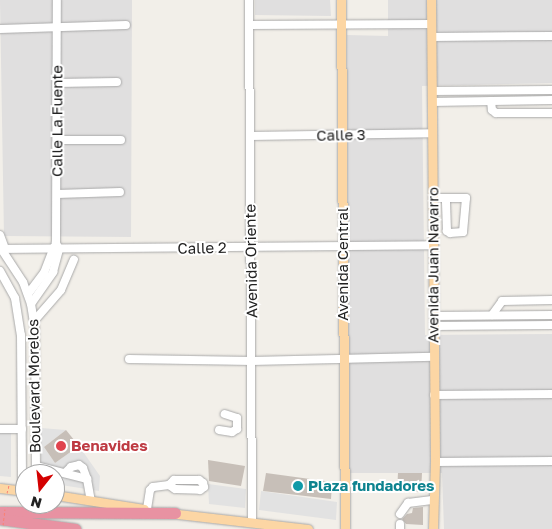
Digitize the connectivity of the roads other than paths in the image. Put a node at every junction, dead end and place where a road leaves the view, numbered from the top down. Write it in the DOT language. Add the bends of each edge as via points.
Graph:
graph roads {
  1 [pos="57,0"];
  2 [pos="249,0"];
  3 [pos="341,0"];
  4 [pos="431,0"];
  5 [pos="341,24"];
  6 [pos="432,24"];
  7 [pos="126,25"];
  8 [pos="249,25"];
  9 [pos="57,28"];
  10 [pos="0,29"];
  11 [pos="552,36"];
  12 [pos="432,37"];
  13 [pos="117,82"];
  14 [pos="57,83"];
  15 [pos="552,90"];
  16 [pos="432,91"];
  17 [pos="552,100"];
  18 [pos="490,101"];
  19 [pos="432,102"];
  20 [pos="552,113"];
  21 [pos="432,134"];
  22 [pos="342,135"];
  23 [pos="250,136"];
  24 [pos="57,140"];
  25 [pos="120,140"];
  26 [pos="120,192"];
  27 [pos="57,194"];
  28 [pos="433,198"];
  29 [pos="446,198"];
  30 [pos="433,216"];
  31 [pos="446,217"];
  32 [pos="0,235"];
  33 [pos="433,245"];
  34 [pos="343,246"];
  35 [pos="56,247"];
  36 [pos="251,247"];
  37 [pos="2,248"];
  38 [pos="74,260"];
  39 [pos="0,272"];
  40 [pos="45,279"];
  41 [pos="61,290"];
  42 [pos="28,294"];
  43 [pos="552,300"];
  44 [pos="31,304"];
  45 [pos="492,315"];
  46 [pos="552,315"];
  47 [pos="434,316"];
  48 [pos="34,321"];
  49 [pos="434,326"];
  50 [pos="552,326"];
  51 [pos="434,357"];
  52 [pos="129,359"];
  53 [pos="344,359"];
  54 [pos="252,361"];
  55 [pos="552,394"];
  56 [pos="434,395"];
  57 [pos="225,414"];
  58 [pos="252,424"];
  59 [pos="238,425"];
  60 [pos="0,429"];
  61 [pos="22,429"];
  62 [pos="219,430"];
  63 [pos="552,461"];
  64 [pos="435,462"];
  65 [pos="23,464"];
  66 [pos="36,464"];
  67 [pos="65,473"];
  68 [pos="169,485"];
  69 [pos="65,497"];
  70 [pos="434,500"];
  71 [pos="91,501"];
  72 [pos="147,509"];
  73 [pos="175,514"];
  74 [pos="400,514"];
  75 [pos="2,516"];
  76 [pos="252,522"];
  77 [pos="271,524"];
  78 [pos="75,529"];
  79 [pos="286,529"];
  80 [pos="308,529"];
  81 [pos="345,529"];
  82 [pos="433,529"];
  1 -- 9 [label="street, Calle La Fuente"];
  2 -- 8 [label="street, Avenida Oriente"];
  3 -- 5 [label="main road, Avenida Central"];
  4 -- 6 [label="main road, Avenida Juan Navarro"];
  5 -- 6 [label="street"];
  5 -- 8 [label="street"];
  5 -- 22 [label="main road, Avenida Central"];
  6 -- 12 [label="main road, Avenida Juan Navarro"];
  7 -- 9 [label="street"];
  8 -- 23 [label="street, Avenida Oriente"];
  9 -- 10 [label="street"];
  9 -- 14 [label="street, Calle La Fuente"];
  11 -- 12 [label="street"];
  12 -- 16 [label="main road, Avenida Juan Navarro"];
  13 -- 14 [label="street"];
  14 -- 24 [label="street, Calle La Fuente"];
  15 -- 16 [label="street"];
  16 -- 19 [label="main road, Avenida Juan Navarro"];
  17 -- 18 [label="street"];
  18 -- 19 [label="street"];
  18 -- 20 [label="street" via="496,113"];
  19 -- 21 [label="main road, Avenida Juan Navarro"];
  21 -- 22 [label="street, Calle 3"];
  21 -- 28 [label="main road, Avenida Juan Navarro"];
  22 -- 23 [label="street, Calle 3"];
  22 -- 34 [label="main road, Avenida Central"];
  23 -- 36 [label="street, Avenida Oriente"];
  24 -- 25 [label="street"];
  24 -- 27 [label="street, Calle La Fuente"];
  26 -- 27 [label="street"];
  27 -- 35 [label="street, Calle La Fuente"];
  28 -- 29 [label="street"];
  28 -- 30 [label="main road, Avenida Juan Navarro"];
  29 -- 31 [label="street"];
  29 -- 31 [label="street" via="466,198 464,231 448,232"];
  30 -- 31 [label="street"];
  30 -- 33 [label="main road, Avenida Juan Navarro"];
  32 -- 37 [label="street, Boulevard Morelos"];
  33 -- 34 [label="street, Calle 2"];
  33 -- 47 [label="main road, Avenida Juan Navarro"];
  34 -- 36 [label="street, Calle 2"];
  34 -- 53 [label="main road, Avenida Central"];
  35 -- 36 [label="street, Calle 2"];
  35 -- 37 [label="street, Calle 2"];
  35 -- 40 [label="street, Calle La Fuente" via="57,263"];
  36 -- 54 [label="street, Avenida Oriente"];
  37 -- 42 [label="street, Boulevard Morelos"];
  38 -- 41 [label="street"];
  39 -- 61 [label="street, Boulevard Morelos" via="15,298 19,316"];
  40 -- 41 [label="street"];
  40 -- 42 [label="street, Calle La Fuente"];
  40 -- 44 [label="street, Calle La Fuente"];
  41 -- 48 [label="street"];
  42 -- 44 [label="street, Boulevard Morelos"];
  43 -- 45 [label="street" via="502,301"];
  44 -- 48 [label="street, Boulevard Morelos"];
  45 -- 46 [label="street"];
  45 -- 47 [label="street"];
  47 -- 49 [label="main road, Avenida Juan Navarro"];
  48 -- 66 [label="street, Boulevard Morelos"];
  49 -- 50 [label="street"];
  49 -- 51 [label="main road, Avenida Juan Navarro"];
  51 -- 53 [label="street"];
  51 -- 56 [label="main road, Avenida Juan Navarro"];
  52 -- 54 [label="street"];
  53 -- 54 [label="street"];
  53 -- 81 [label="main road, Avenida Central"];
  54 -- 58 [label="street, Avenida Oriente"];
  55 -- 56 [label="street"];
  56 -- 64 [label="main road, Avenida Juan Navarro"];
  57 -- 59 [label="street" via="237,418"];
  58 -- 59 [label="street"];
  58 -- 76 [label="street, Avenida Oriente"];
  59 -- 62 [label="street" via="234,431"];
  60 -- 61 [label="street"];
  61 -- 65 [label="street, Boulevard Morelos"];
  63 -- 64 [label="street"];
  64 -- 70 [label="main road, Avenida Juan Navarro"];
  67 -- 71 [label="street" via="87,479"];
  68 -- 72 [label="street" via="151,488"];
  69 -- 71 [label="main road"];
  70 -- 74 [label="street" via="408,503"];
  70 -- 82 [label="main road, Avenida Juan Navarro"];
  71 -- 72 [label="main road"];
  72 -- 73 [label="main road"];
  73 -- 75 [label="highway"];
  73 -- 76 [label="main road"];
  75 -- 78 [label="highway"];
  76 -- 77 [label="main road"];
  77 -- 79 [label="main road"];
  77 -- 80 [label="main road"];
}
